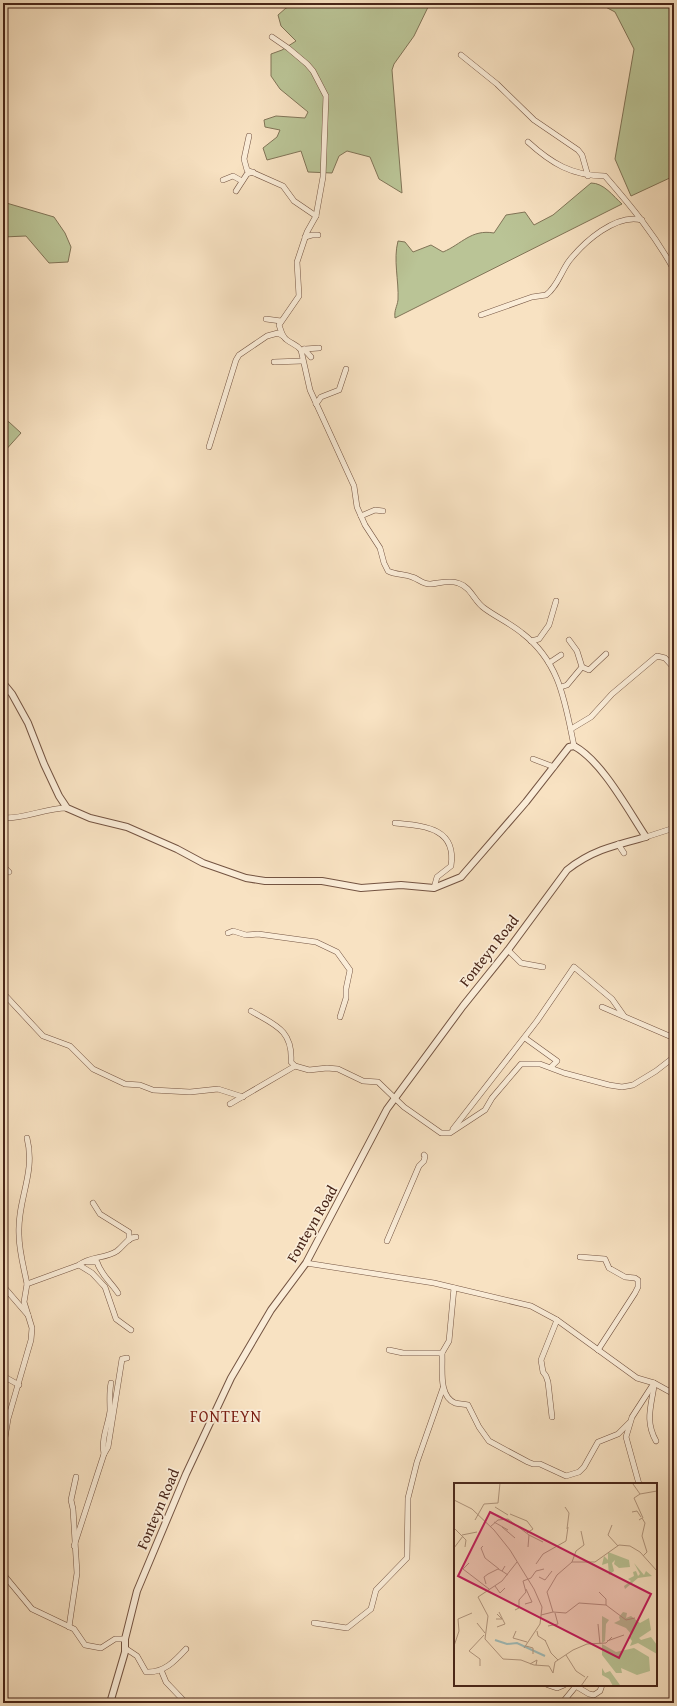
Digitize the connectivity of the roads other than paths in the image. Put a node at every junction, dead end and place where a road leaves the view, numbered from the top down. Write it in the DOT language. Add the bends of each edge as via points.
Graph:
graph roads {
  1 [pos="272,37"];
  2 [pos="461,55"];
  3 [pos="249,136"];
  4 [pos="528,142"];
  5 [pos="253,172"];
  6 [pos="588,176"];
  7 [pos="223,180"];
  8 [pos="242,181"];
  9 [pos="236,191"];
  10 [pos="316,216"];
  11 [pos="642,220"];
  12 [pos="318,235"];
  13 [pos="305,237"];
  14 [pos="674,270"];
  15 [pos="481,315"];
  16 [pos="266,320"];
  17 [pos="281,321"];
  18 [pos="284,336"];
  19 [pos="319,348"];
  20 [pos="303,349"];
  21 [pos="311,356"];
  22 [pos="302,361"];
  23 [pos="274,362"];
  24 [pos="346,369"];
  25 [pos="316,404"];
  26 [pos="209,447"];
  27 [pos="383,511"];
  28 [pos="362,516"];
  29 [pos="556,601"];
  30 [pos="569,640"];
  31 [pos="531,641"];
  32 [pos="606,654"];
  33 [pos="561,655"];
  34 [pos="549,663"];
  35 [pos="582,668"];
  36 [pos="674,668"];
  37 [pos="3,682"];
  38 [pos="561,687"];
  39 [pos="571,729"];
  40 [pos="574,746"];
  41 [pos="533,759"];
  42 [pos="554,768"];
  43 [pos="67,808"];
  44 [pos="3,818"];
  45 [pos="395,823"];
  46 [pos="674,828"];
  47 [pos="646,837"];
  48 [pos="618,844"];
  49 [pos="624,854"];
  50 [pos="3,866"];
  51 [pos="9,872"];
  52 [pos="434,888"];
  53 [pos="228,933"];
  54 [pos="508,950"];
  55 [pos="543,967"];
  56 [pos="3,993"];
  57 [pos="602,1007"];
  58 [pos="251,1011"];
  59 [pos="624,1016"];
  60 [pos="340,1017"];
  61 [pos="524,1038"];
  62 [pos="674,1038"];
  63 [pos="674,1057"];
  64 [pos="295,1066"];
  65 [pos="551,1067"];
  66 [pos="243,1097"];
  67 [pos="395,1097"];
  68 [pos="230,1104"];
  69 [pos="450,1133"];
  70 [pos="27,1138"];
  71 [pos="424,1155"];
  72 [pos="93,1203"];
  73 [pos="136,1237"];
  74 [pos="129,1240"];
  75 [pos="387,1240"];
  76 [pos="580,1257"];
  77 [pos="306,1263"];
  78 [pos="79,1264"];
  79 [pos="26,1284"];
  80 [pos="3,1286"];
  81 [pos="454,1288"];
  82 [pos="118,1293"];
  83 [pos="28,1315"];
  84 [pos="557,1320"];
  85 [pos="131,1330"];
  86 [pos="389,1350"];
  87 [pos="598,1350"];
  88 [pos="442,1353"];
  89 [pos="127,1358"];
  90 [pos="3,1376"];
  91 [pos="110,1383"];
  92 [pos="654,1383"];
  93 [pos="19,1385"];
  94 [pos="443,1388"];
  95 [pos="674,1394"];
  96 [pos="552,1417"];
  97 [pos="629,1423"];
  98 [pos="656,1441"];
  99 [pos="3,1450"];
  100 [pos="104,1454"];
  101 [pos="76,1477"];
  102 [pos="640,1483"];
  103 [pos="74,1546"];
  104 [pos="3,1574"];
  105 [pos="314,1623"];
  106 [pos="69,1627"];
  107 [pos="125,1640"];
  108 [pos="125,1648"];
  109 [pos="186,1649"];
  110 [pos="161,1670"];
  111 [pos="551,1686"];
  112 [pos="562,1686"];
  113 [pos="575,1686"];
  114 [pos="602,1686"];
  115 [pos="110,1703"];
  116 [pos="186,1703"];
  117 [pos="562,1703"];
  1 -- 10 [label="street" via="310,68 326,96 323,176"];
  2 -- 6 [label="street" via="534,120 578,150"];
  3 -- 5 [label="street" via="244,159 247,170"];
  4 -- 6 [label="street" via="556,165"];
  5 -- 8 [label="street" via="247,174"];
  5 -- 10 [label="street" via="283,186 294,201"];
  6 -- 11 [label="street" via="605,176"];
  7 -- 8 [label="street" via="233,176"];
  8 -- 9 [label="street"];
  10 -- 13 [label="street"];
  11 -- 14 [label="street"];
  11 -- 15 [label="street" via="623,219 597,234 569,262 546,295 532,297"];
  12 -- 13 [label="street"];
  13 -- 17 [label="street" via="297,262 299,296"];
  16 -- 17 [label="street"];
  17 -- 18 [label="street" via="279,325"];
  18 -- 20 [label="street" via="286,340"];
  18 -- 26 [label="street" via="273,333 239,355"];
  19 -- 20 [label="street"];
  20 -- 21 [label="street"];
  20 -- 22 [label="street"];
  22 -- 23 [label="street"];
  22 -- 25 [label="street"];
  24 -- 25 [label="street" via="339,390 320,397"];
  25 -- 28 [label="street" via="354,486"];
  27 -- 28 [label="street" via="375,510"];
  28 -- 31 [label="street" via="380,548 388,571 412,577 423,583 459,583 469,589 482,606"];
  29 -- 31 [label="street" via="549,625 539,639"];
  30 -- 35 [label="street" via="577,651"];
  31 -- 34 [label="street"];
  32 -- 35 [label="street" via="589,670"];
  33 -- 34 [label="street"];
  34 -- 38 [label="street"];
  35 -- 38 [label="street" via="567,685"];
  36 -- 39 [label="street" via="665,658 657,656 612,694 591,717"];
  37 -- 43 [label="street" via="28,724 44,764"];
  38 -- 39 [label="street"];
  39 -- 40 [label="street"];
  40 -- 42 [label="street" via="569,747"];
  40 -- 47 [label="street" via="584,751 602,772"];
  41 -- 42 [label="street"];
  42 -- 52 [label="street" via="461,877"];
  43 -- 44 [label="street"];
  43 -- 52 [label="street" via="90,818 127,827 203,863 246,878 265,881 322,881 361,888 400,885"];
  45 -- 52 [label="street" via="428,827 442,834 448,842 453,859 452,866 438,877"];
  46 -- 47 [label="street"];
  47 -- 48 [label="street, Fonteyn Road"];
  48 -- 49 [label="street"];
  48 -- 54 [label="street, Fonteyn Road" via="597,850 567,870"];
  50 -- 51 [label="street"];
  53 -- 60 [label="street" via="233,931 246,935 258,934 316,942 337,952 350,970"];
  54 -- 55 [label="street" via="521,963"];
  54 -- 67 [label="street, Fonteyn Road"];
  56 -- 66 [label="street" via="43,1036 70,1046 93,1069 125,1084 140,1084 153,1090 190,1092 218,1089"];
  57 -- 59 [label="street"];
  58 -- 64 [label="street" via="287,1035 292,1047 291,1062"];
  59 -- 61 [label="street" via="612,999 574,967"];
  59 -- 62 [label="street"];
  61 -- 65 [label="street" via="557,1061"];
  61 -- 69 [label="street"];
  63 -- 65 [label="street" via="633,1085 622,1087 564,1073"];
  64 -- 66 [label="street"];
  64 -- 67 [label="street" via="309,1070 338,1069 364,1081 378,1082"];
  65 -- 69 [label="street" via="521,1064 485,1110"];
  66 -- 68 [label="street"];
  67 -- 69 [label="street" via="404,1107 441,1132"];
  67 -- 77 [label="street, Fonteyn Road"];
  70 -- 79 [label="street" via="31,1152 29,1177 24,1191 19,1234"];
  71 -- 75 [label="street" via="424,1161 419,1166"];
  72 -- 74 [label="street" via="100,1214 129,1232"];
  73 -- 74 [label="street"];
  74 -- 78 [label="street" via="116,1251 86,1259"];
  76 -- 87 [label="street" via="605,1259 609,1268 625,1277 638,1280 635,1293"];
  77 -- 81 [label="street"];
  77 -- 107 [label="street, Fonteyn Road" via="271,1310 231,1378 186,1474 137,1591"];
  78 -- 79 [label="street"];
  78 -- 82 [label="street" via="96,1262"];
  78 -- 85 [label="street" via="105,1287 116,1319"];
  79 -- 83 [label="street" via="24,1302"];
  80 -- 83 [label="street"];
  81 -- 84 [label="street" via="531,1306"];
  81 -- 88 [label="street" via="449,1341"];
  83 -- 93 [label="street" via="32,1328 31,1340"];
  84 -- 87 [label="street"];
  84 -- 96 [label="street" via="541,1360 548,1382"];
  86 -- 88 [label="street" via="403,1353"];
  87 -- 92 [label="street" via="637,1378"];
  88 -- 94 [label="street"];
  89 -- 100 [label="street" via="122,1359 108,1447"];
  90 -- 93 [label="street"];
  91 -- 100 [label="street" via="110,1412 102,1442"];
  92 -- 95 [label="street"];
  92 -- 97 [label="street"];
  92 -- 98 [label="street" via="649,1412 650,1429"];
  93 -- 99 [label="street" via="8,1419"];
  94 -- 97 [label="street" via="450,1400 468,1406 490,1441 528,1462 540,1464 566,1476 573,1476 584,1467 598,1442 618,1434"];
  94 -- 105 [label="street" via="417,1462 408,1498 407,1558 376,1590 371,1609 347,1628"];
  97 -- 102 [label="street" via="626,1437"];
  100 -- 103 [label="street"];
  101 -- 103 [label="street" via="71,1500"];
  103 -- 106 [label="street" via="77,1573"];
  104 -- 106 [label="street" via="32,1609"];
  106 -- 107 [label="street" via="74,1629 85,1645 101,1648 116,1639"];
  107 -- 108 [label="street, Fonteyn Road"];
  108 -- 110 [label="street" via="137,1656 146,1672"];
  108 -- 115 [label="street, Fonteyn Road"];
  109 -- 110 [label="street" via="175,1662"];
  110 -- 116 [label="street" via="166,1682"];
  111 -- 112 [label="street"];
  113 -- 114 [label="street" via="594,1694 600,1691"];
  113 -- 117 [label="street"];
}
